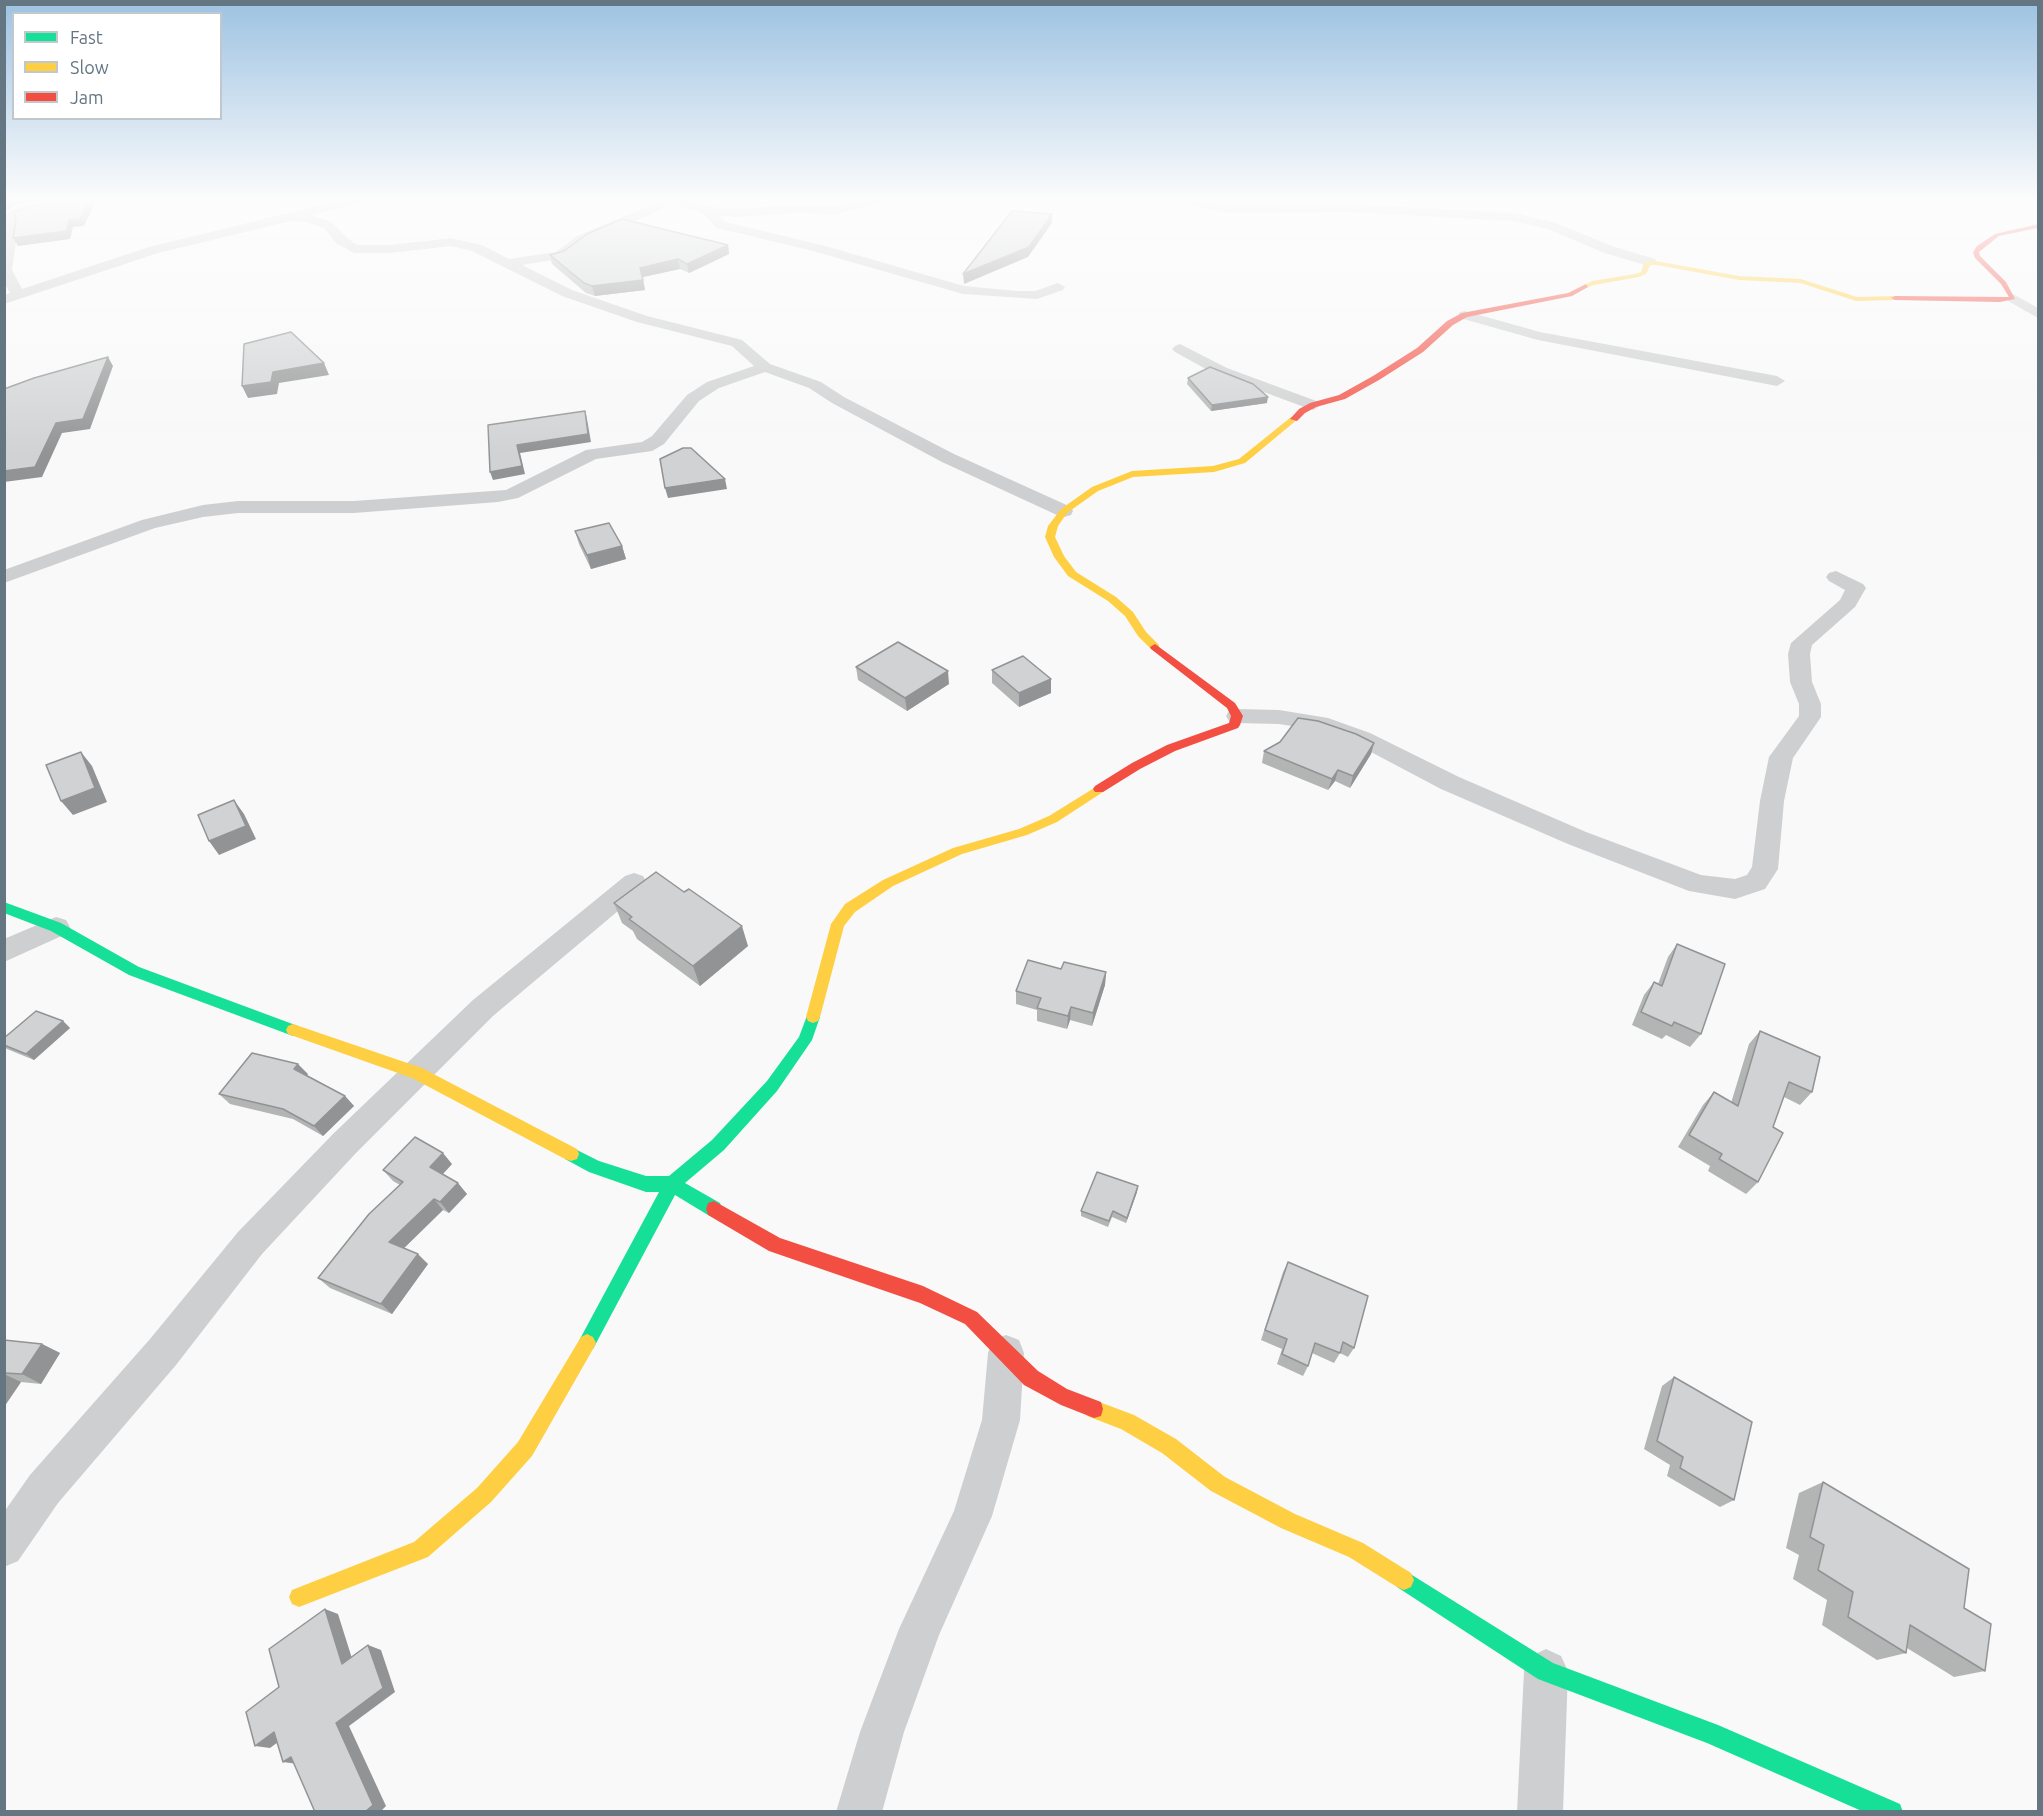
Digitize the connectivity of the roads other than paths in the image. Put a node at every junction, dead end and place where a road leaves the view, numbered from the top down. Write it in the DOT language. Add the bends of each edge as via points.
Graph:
graph roads {
  1 [pos="48,285"];
  2 [pos="550,285"];
  3 [pos="945,285"];
  4 [pos="1588,285"];
  5 [pos="1812,285"];
  6 [pos="2005,285"];
  7 [pos="1058,287"];
  8 [pos="11,297"];
  9 [pos="2013,298"];
  10 [pos="2038,314"];
  11 [pos="1465,315"];
  12 [pos="1180,349"];
  13 [pos="765,367"];
  14 [pos="1777,381"];
  15 [pos="1313,405"];
  16 [pos="1064,511"];
  17 [pos="4,577"];
  18 [pos="1836,577"];
  19 [pos="1237,716"];
  20 [pos="634,883"];
  21 [pos="4,907"];
  22 [pos="56,927"];
  23 [pos="4,951"];
  24 [pos="417,1073"];
  25 [pos="672,1184"];
  26 [pos="1006,1353"];
  27 [pos="4,1547"];
  28 [pos="299,1597"];
  29 [pos="1546,1671"];
  30 [pos="859,1812"];
  31 [pos="1540,1812"];
  32 [pos="1892,1812"];
  1 -- 8 [label="street"];
  2 -- 13 [label="street" via="642,319 737,343"];
  3 -- 7 [label="street" via="1017,296 1036,295"];
  4 -- 11 [label="street" via="1561,297"];
  5 -- 9 [label="street" via="1856,299"];
  6 -- 9 [label="street"];
  9 -- 10 [label="street"];
  11 -- 14 [label="street" via="1538,336"];
  11 -- 15 [label="street" via="1376,378 1342,397"];
  12 -- 15 [label="street" via="1221,371"];
  13 -- 16 [label="street" via="829,392 948,458"];
  13 -- 17 [label="street" via="713,385 693,398 658,440 646,447 592,454 512,494 365,506 203,511 149,524"];
  15 -- 16 [label="street" via="1231,466 1132,474 1095,489"];
  16 -- 19 [label="street" via="1050,537 1072,574 1112,599 1171,662 1231,706"];
  18 -- 19 [label="street" via="1856,588 1848,603 1802,643 1801,682 1810,704 1809,717 1781,757 1765,869 1756,882 1735,889 1698,884 1596,845 1507,809 1362,738 1320,723"];
  19 -- 25 [label="street" via="1234,725 1171,748 1136,766 1053,819 958,851 888,883 850,908 838,924 805,1040 772,1086 718,1145"];
  20 -- 24 [label="street" via="483,1008"];
  21 -- 22 [label="street"];
  22 -- 23 [label="street"];
  22 -- 24 [label="street" via="134,970"];
  24 -- 25 [label="street" via="596,1167 646,1184"];
  24 -- 27 [label="street" via="250,1243 163,1352 44,1489"];
  25 -- 26 [label="street" via="775,1245 923,1295 971,1318"];
  25 -- 28 [label="street" via="542,1421 525,1449 484,1495 421,1550"];
  26 -- 29 [label="street" via="1031,1378 1061,1396 1127,1422 1169,1446 1218,1484 1288,1521 1356,1550"];
  26 -- 30 [label="street" via="1001,1420 972,1516 920,1629 882,1732"];
  29 -- 31 [label="street"];
  29 -- 32 [label="street" via="1710,1733"];
}
